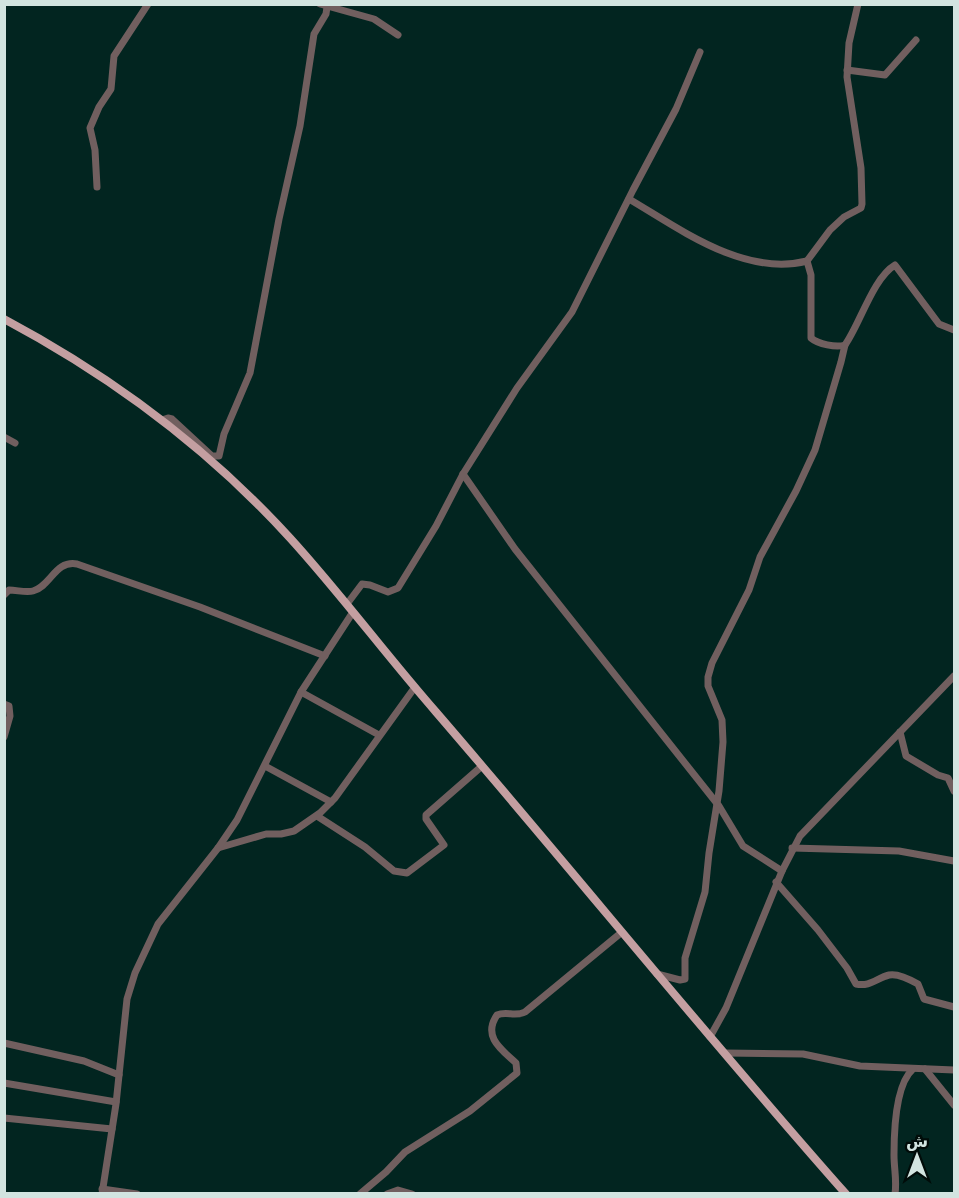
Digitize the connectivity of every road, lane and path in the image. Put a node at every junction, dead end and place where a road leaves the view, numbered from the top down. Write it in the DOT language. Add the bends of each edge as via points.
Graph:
graph roads {
  1 [pos="148,4"];
  2 [pos="858,4"];
  3 [pos="324,6"];
  4 [pos="398,35"];
  5 [pos="916,40"];
  6 [pos="700,52"];
  7 [pos="847,70"];
  8 [pos="97,187"];
  9 [pos="629,199"];
  10 [pos="807,261"];
  11 [pos="4,319"];
  12 [pos="954,330"];
  13 [pos="845,345"];
  14 [pos="162,420"];
  15 [pos="4,437"];
  16 [pos="15,443"];
  17 [pos="463,474"];
  18 [pos="4,595"];
  19 [pos="347,604"];
  20 [pos="353,612"];
  21 [pos="325,656"];
  22 [pos="954,676"];
  23 [pos="415,687"];
  24 [pos="301,693"];
  25 [pos="4,704"];
  26 [pos="900,732"];
  27 [pos="379,735"];
  28 [pos="4,737"];
  29 [pos="265,766"];
  30 [pos="482,766"];
  31 [pos="954,791"];
  32 [pos="331,802"];
  33 [pos="717,804"];
  34 [pos="317,816"];
  35 [pos="792,848"];
  36 [pos="218,849"];
  37 [pos="954,861"];
  38 [pos="782,871"];
  39 [pos="776,882"];
  40 [pos="622,932"];
  41 [pos="657,974"];
  42 [pos="954,1007"];
  43 [pos="710,1037"];
  44 [pos="4,1043"];
  45 [pos="724,1053"];
  46 [pos="913,1069"];
  47 [pos="925,1069"];
  48 [pos="954,1070"];
  49 [pos="119,1075"];
  50 [pos="4,1083"];
  51 [pos="116,1101"];
  52 [pos="954,1105"];
  53 [pos="4,1118"];
  54 [pos="112,1129"];
  55 [pos="102,1191"];
  56 [pos="137,1194"];
  57 [pos="360,1194"];
  58 [pos="387,1194"];
  59 [pos="412,1194"];
  60 [pos="846,1194"];
  61 [pos="895,1194"];
  1 -- 8 [label="street" via="114,56 111,89 90,129"];
  2 -- 7 [label="street"];
  3 -- 4 [label="street" via="374,19"];
  3 -- 14 [label="street" via="326,14 314,34 300,126 250,373 224,434 219,456 212,456 172,419"];
  5 -- 7 [label="street" via="885,75"];
  6 -- 9 [label="street" via="676,110"];
  7 -- 10 [label="street" via="861,168 862,204 830,230"];
  9 -- 10 [label="street" via="729,255 756,262"];
  9 -- 17 [label="street" via="572,312 517,388"];
  10 -- 13 [label="street" via="811,275 811,338"];
  11 -- 14 [label="main road" via="92,370"];
  12 -- 13 [label="street" via="939,324 894,265 864,306"];
  13 -- 33 [label="street" via="815,450 760,557 749,590 709,670 708,686 723,725"];
  14 -- 19 [label="main road" via="264,511"];
  15 -- 16 [label="street"];
  17 -- 19 [label="street" via="398,588 388,592 362,584"];
  17 -- 33 [label="street" via="515,549"];
  18 -- 21 [label="street" via="9,590 38,590 64,565 77,564 200,606"];
  19 -- 20 [label="main road"];
  20 -- 21 [label="street"];
  20 -- 23 [label="main road"];
  21 -- 24 [label="street"];
  22 -- 26 [label="street"];
  23 -- 27 [label="street"];
  23 -- 30 [label="main road"];
  24 -- 27 [label="street"];
  24 -- 29 [label="street"];
  25 -- 28 [label="street" via="10,710"];
  26 -- 31 [label="street" via="906,756 948,778"];
  26 -- 35 [label="street"];
  27 -- 32 [label="street"];
  29 -- 32 [label="street"];
  29 -- 36 [label="street"];
  30 -- 34 [label="street" via="426,815 444,845 407,873 394,871"];
  30 -- 40 [label="main road"];
  32 -- 34 [label="street"];
  33 -- 38 [label="street" via="743,846"];
  33 -- 41 [label="street" via="705,895 685,958 686,977 680,980"];
  34 -- 36 [label="street" via="289,833 266,834"];
  35 -- 37 [label="street" via="899,851"];
  35 -- 38 [label="street"];
  36 -- 49 [label="street" via="158,924 135,973 127,999"];
  38 -- 39 [label="street"];
  39 -- 42 [label="street" via="818,930 856,984 867,985 894,975 918,984 924,999"];
  39 -- 43 [label="street" via="726,1008"];
  40 -- 41 [label="main road"];
  40 -- 57 [label="street" via="525,1012 496,1015 493,1038 516,1063 517,1073 470,1111 405,1152"];
  41 -- 43 [label="main road"];
  43 -- 45 [label="main road"];
  44 -- 49 [label="street" via="74,1058"];
  45 -- 46 [label="street" via="803,1054 860,1066"];
  45 -- 60 [label="main road"];
  46 -- 47 [label="street"];
  46 -- 61 [label="street" via="904,1078 896,1120"];
  47 -- 48 [label="street"];
  47 -- 52 [label="street"];
  49 -- 51 [label="street"];
  50 -- 51 [label="street"];
  51 -- 54 [label="street"];
  53 -- 54 [label="street"];
  54 -- 55 [label="street"];
  55 -- 56 [label="street"];
  58 -- 59 [label="street" via="398,1190"];
}
